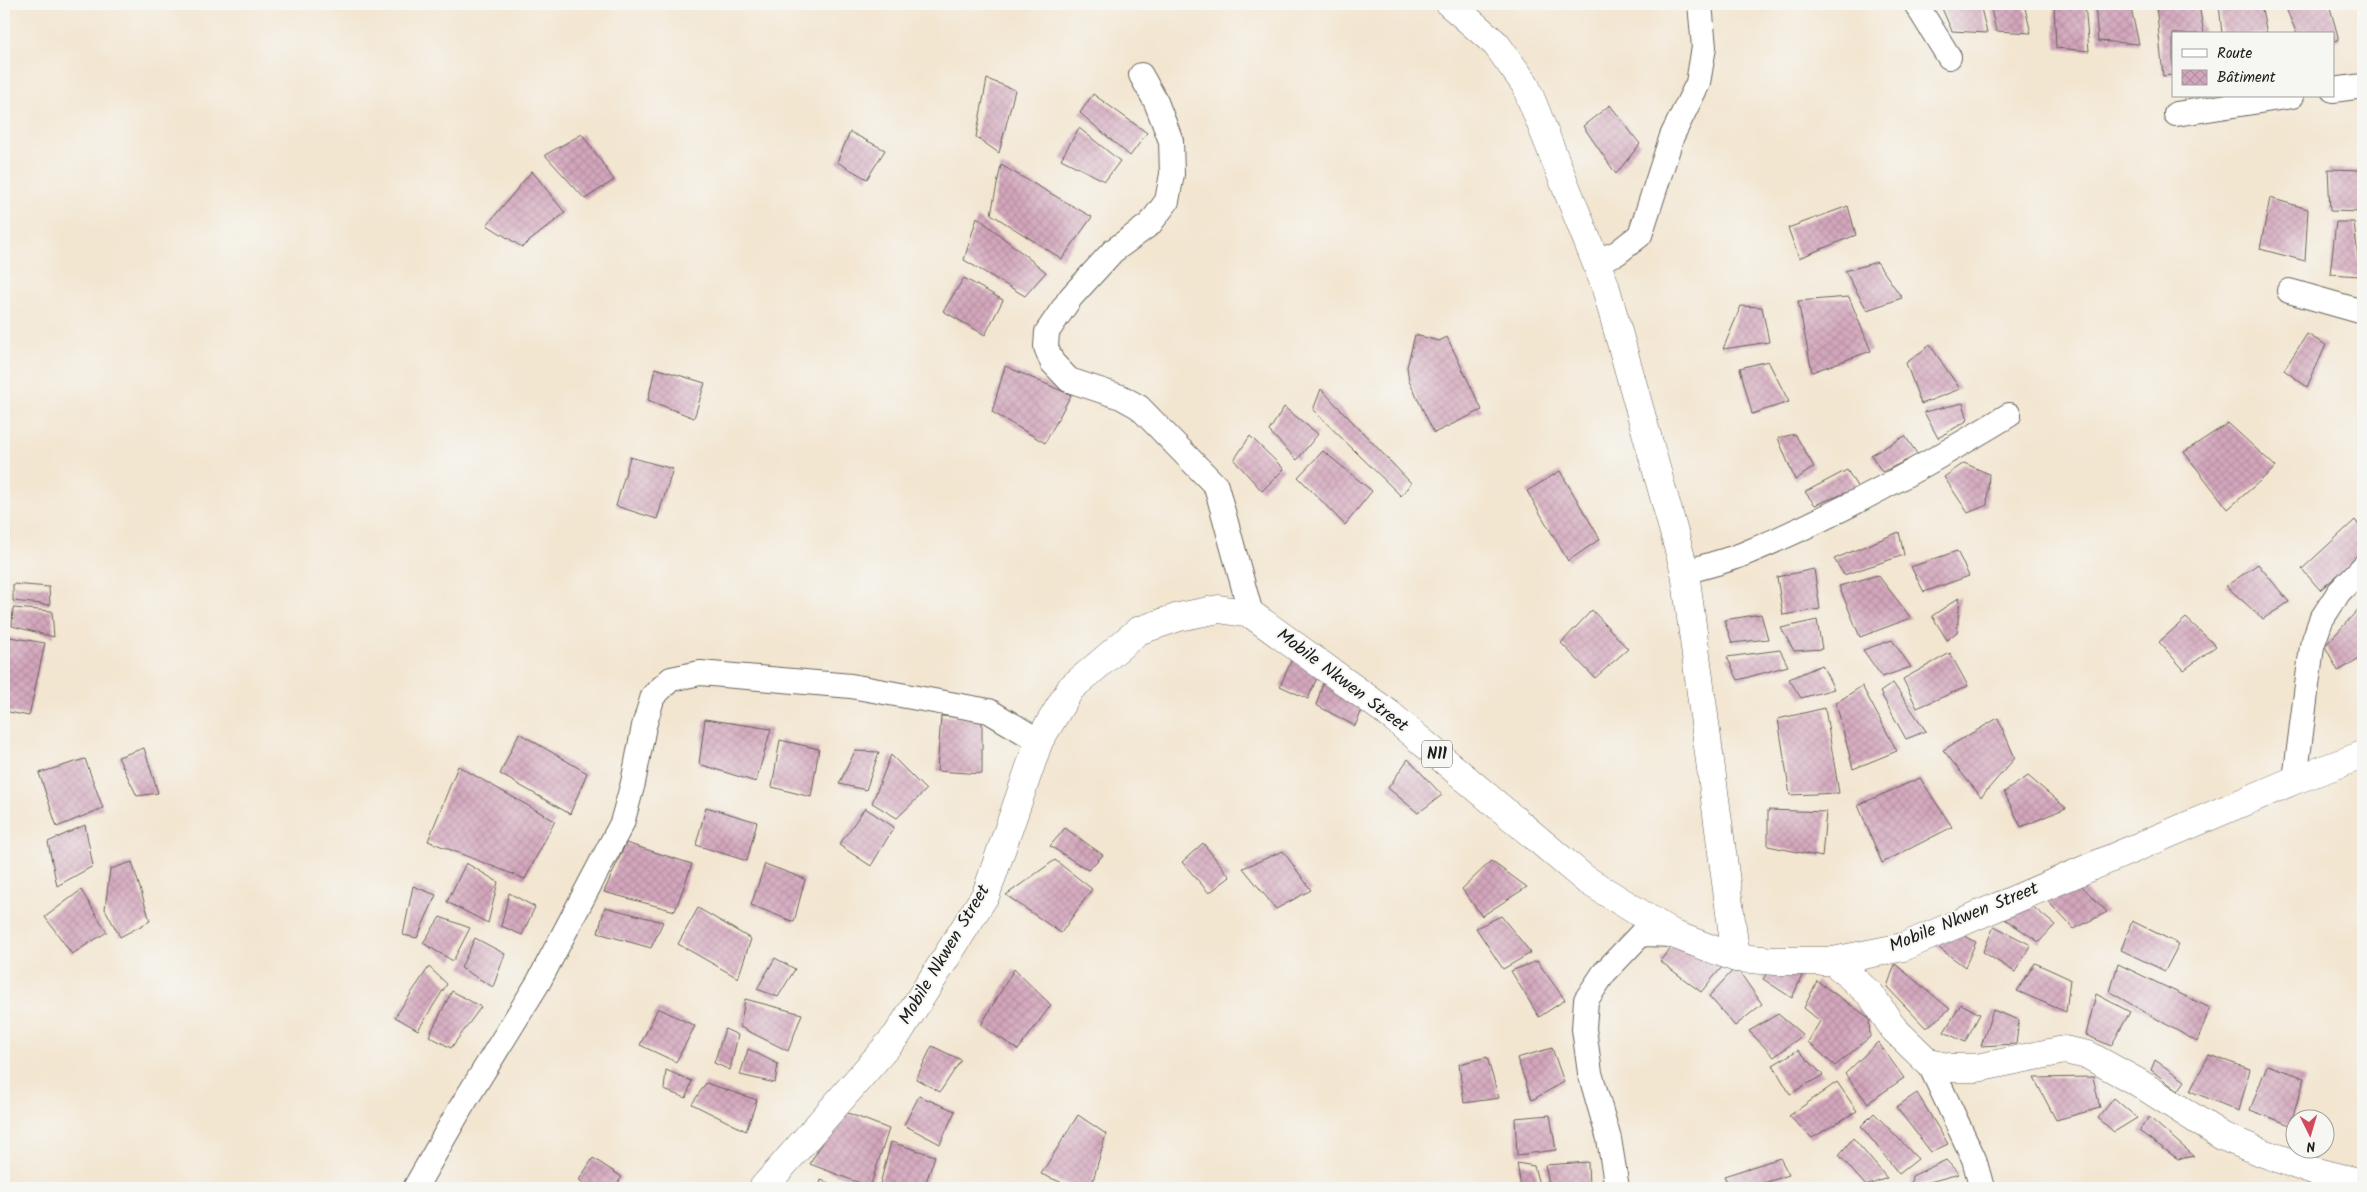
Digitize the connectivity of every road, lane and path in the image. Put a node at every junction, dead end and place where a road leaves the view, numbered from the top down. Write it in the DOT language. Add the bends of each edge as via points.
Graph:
graph roads {
  1 [pos="1450,4"];
  2 [pos="1700,4"];
  3 [pos="1916,4"];
  4 [pos="1949,57"];
  5 [pos="1141,75"];
  6 [pos="2363,86"];
  7 [pos="2334,90"];
  8 [pos="2279,98"];
  9 [pos="2176,114"];
  10 [pos="1597,261"];
  11 [pos="2289,291"];
  12 [pos="2363,312"];
  13 [pos="2009,415"];
  14 [pos="2363,566"];
  15 [pos="1685,572"];
  16 [pos="1251,614"];
  17 [pos="1039,742"];
  18 [pos="2363,755"];
  19 [pos="2295,780"];
  20 [pos="1676,935"];
  21 [pos="1736,958"];
  22 [pos="1833,962"];
  23 [pos="1929,1063"];
  24 [pos="2363,1183"];
  25 [pos="415,1188"];
  26 [pos="763,1188"];
  27 [pos="1617,1188"];
  28 [pos="1982,1188"];
  1 -- 10 [label="main road" via="1496,44 1524,84"];
  2 -- 10 [label="street" via="1704,47 1698,83 1672,136 1640,235 1617,252"];
  3 -- 4 [label="street"];
  5 -- 16 [label="street" via="1172,141 1172,174 1167,200 1150,224 1113,251 1071,297 1048,332 1046,347 1052,362 1069,380 1121,397 1138,407 1216,486"];
  6 -- 7 [label="street"];
  8 -- 9 [label="street"];
  10 -- 15 [label="main road"];
  11 -- 12 [label="street"];
  13 -- 15 [label="street" via="1938,458 1841,508 1745,553"];
  14 -- 19 [label="street" via="2339,592 2321,620 2312,646"];
  15 -- 21 [label="main road"];
  16 -- 17 [label="main road, Mobile Nkwen Street / N11" via="1219,609 1179,616 1138,631 1071,688"];
  16 -- 20 [label="main road, Mobile Nkwen Street / N11" via="1388,713 1585,880"];
  17 -- 25 [label="street" via="989,711 850,686 700,673 672,679 653,696 622,822 538,983"];
  17 -- 26 [label="main road, Mobile Nkwen Street / N11" via="986,894 897,1035"];
  18 -- 19 [label="main road, Mobile Nkwen Street / N11"];
  19 -- 22 [label="main road, Mobile Nkwen Street / N11" via="1903,947"];
  20 -- 21 [label="main road, Mobile Nkwen Street / N11"];
  20 -- 27 [label="street" via="1641,934 1604,973 1586,1000 1584,1029 1590,1073 1609,1139"];
  21 -- 22 [label="main road, Mobile Nkwen Street / N11"];
  22 -- 23 [label="main road" via="1872,995 1894,1029"];
  23 -- 24 [label="main road" via="1951,1068 1977,1068 2064,1050 2088,1056 2139,1083 2222,1136 2313,1171"];
  23 -- 28 [label="street" via="1974,1159"];
}
